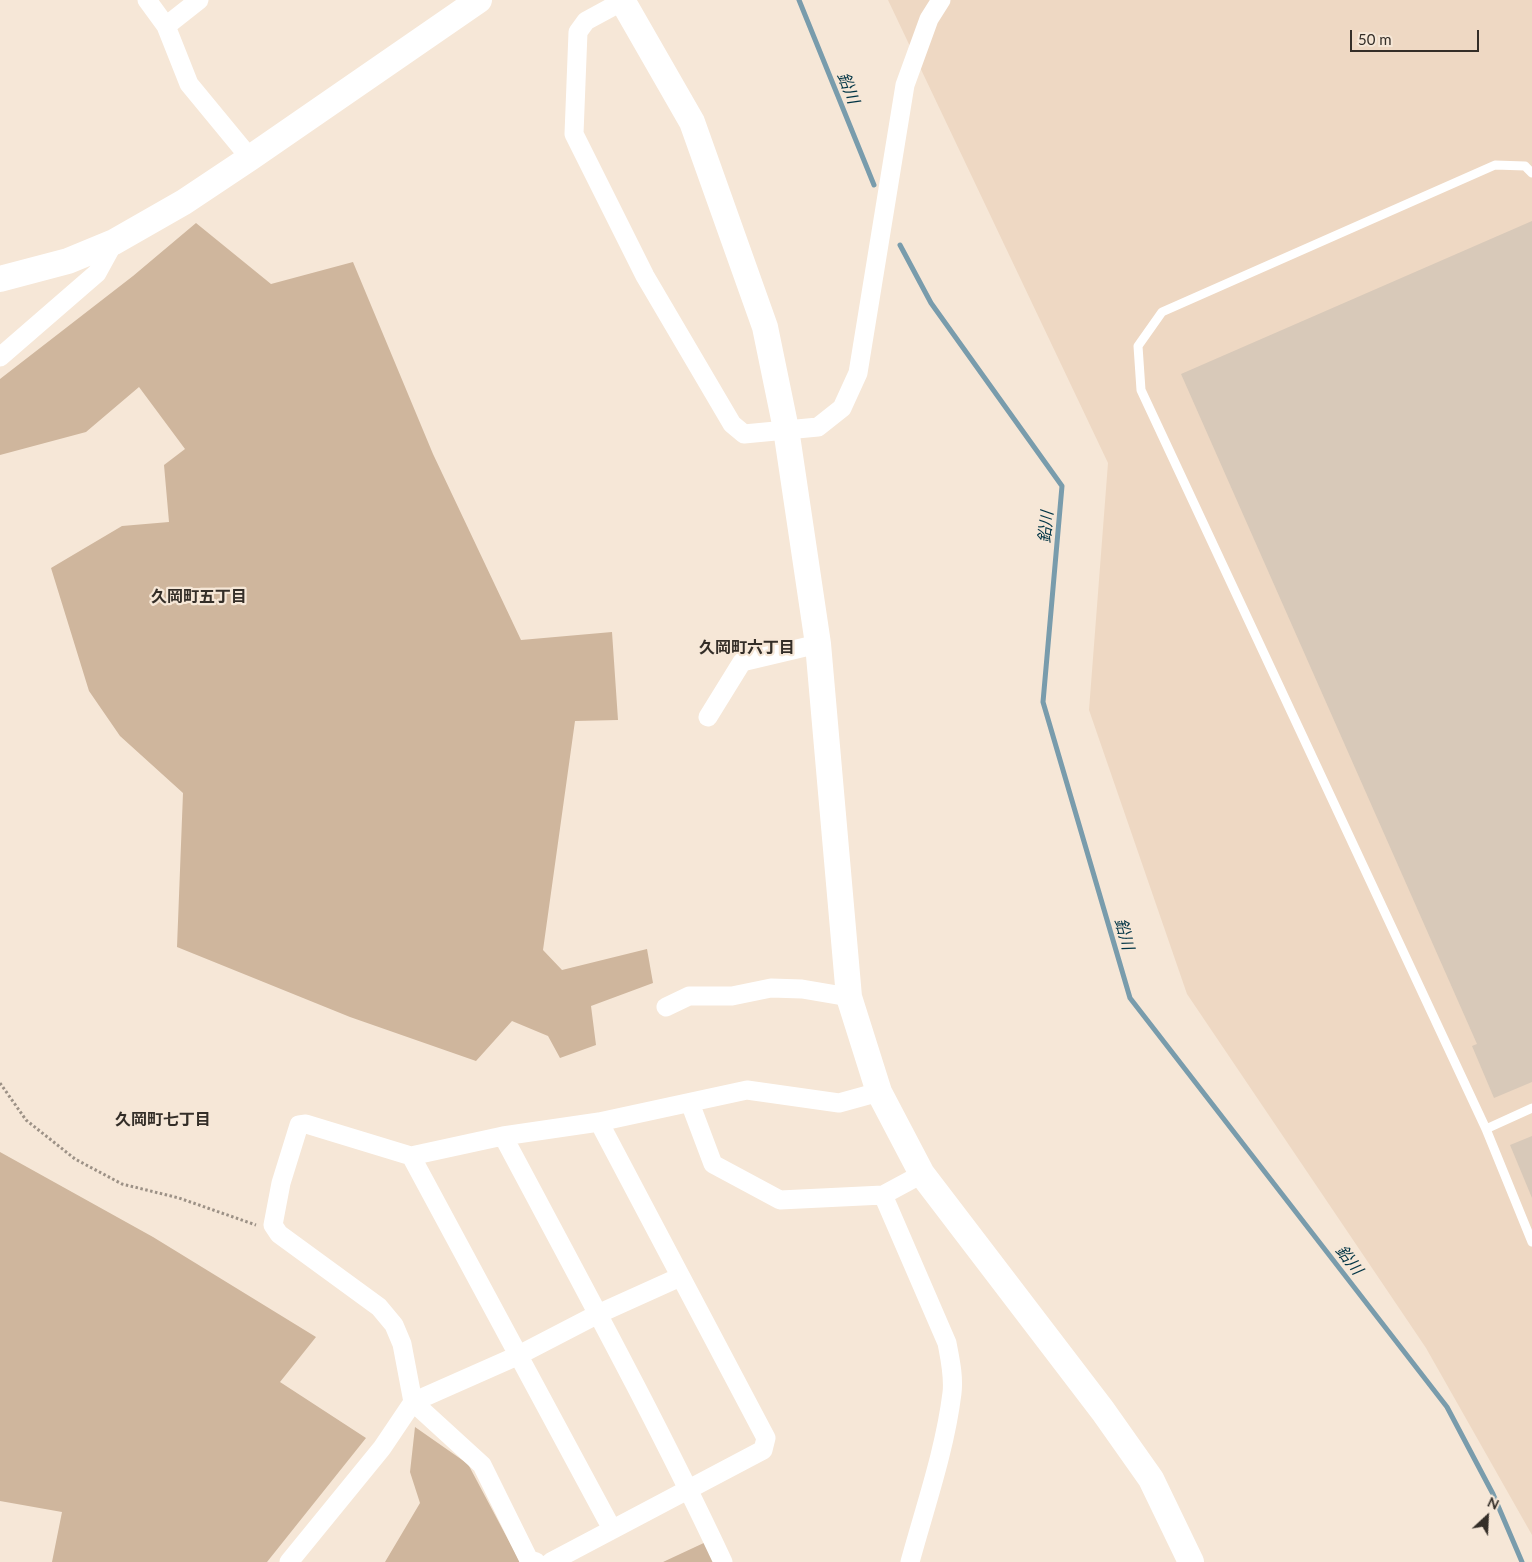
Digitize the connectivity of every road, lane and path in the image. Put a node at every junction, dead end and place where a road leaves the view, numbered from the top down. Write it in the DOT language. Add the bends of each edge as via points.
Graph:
graph roads {
  1 [pos="147,0"];
  2 [pos="199,0"];
  3 [pos="479,0"];
  4 [pos="622,0"];
  5 [pos="942,0"];
  6 [pos="166,26"];
  7 [pos="250,158"];
  8 [pos="1532,172"];
  9 [pos="114,242"];
  10 [pos="0,279"];
  11 [pos="0,357"];
  12 [pos="786,429"];
  13 [pos="818,644"];
  14 [pos="708,717"];
  15 [pos="850,997"];
  16 [pos="666,1007"];
  17 [pos="0,1083"];
  18 [pos="879,1092"];
  19 [pos="690,1103"];
  20 [pos="1532,1108"];
  21 [pos="599,1122"];
  22 [pos="1486,1129"];
  23 [pos="503,1136"];
  24 [pos="411,1156"];
  25 [pos="922,1174"];
  26 [pos="883,1195"];
  27 [pos="279,1234"];
  28 [pos="1532,1242"];
  29 [pos="680,1277"];
  30 [pos="598,1314"];
  31 [pos="517,1356"];
  32 [pos="413,1402"];
  33 [pos="689,1488"];
  34 [pos="612,1529"];
  35 [pos="288,1562"];
  36 [pos="536,1562"];
  37 [pos="551,1562"];
  38 [pos="723,1562"];
  39 [pos="910,1562"];
  40 [pos="1191,1562"];
  1 -- 6 [label="street"];
  2 -- 6 [label="street"];
  3 -- 7 [label="street"];
  4 -- 12 [label="street" via="692,122 765,328"];
  4 -- 12 [label="street" via="586,21 578,32 574,134 646,276 732,424 744,434"];
  5 -- 12 [label="street" via="929,19 905,85 858,373 842,408 818,426"];
  6 -- 7 [label="street" via="189,84"];
  7 -- 9 [label="street" via="184,202"];
  8 -- 22 [label="lane" via="1525,166 1495,165 1162,312 1138,346 1141,390"];
  9 -- 10 [label="street" via="68,261"];
  9 -- 11 [label="street" via="96,273"];
  12 -- 13 [label="street"];
  13 -- 14 [label="street" via="742,662"];
  13 -- 15 [label="street"];
  15 -- 16 [label="street" via="802,989 771,988 732,996 689,996"];
  15 -- 18 [label="street"];
  17 -- 27 [label="path" via="26,1120 74,1160 122,1184 179,1198"];
  18 -- 19 [label="street" via="839,1103 747,1090"];
  18 -- 25 [label="street"];
  19 -- 21 [label="street"];
  19 -- 26 [label="street" via="713,1164 780,1200"];
  20 -- 22 [label="lane"];
  21 -- 23 [label="street"];
  21 -- 29 [label="street"];
  22 -- 28 [label="lane"];
  23 -- 24 [label="street"];
  23 -- 30 [label="street"];
  24 -- 27 [label="street" via="306,1124 299,1125 281,1183 273,1225"];
  24 -- 31 [label="street"];
  25 -- 26 [label="street"];
  25 -- 40 [label="street" via="1151,1479"];
  26 -- 39 [label="street" via="947,1343 952,1367 952,1392 940,1448"];
  27 -- 32 [label="street" via="379,1307 394,1325 402,1344"];
  29 -- 30 [label="street"];
  29 -- 33 [label="street" via="766,1438 763,1450"];
  30 -- 31 [label="street"];
  30 -- 33 [label="street"];
  31 -- 32 [label="street"];
  31 -- 34 [label="street"];
  32 -- 35 [label="street" via="382,1448"];
  32 -- 36 [label="street" via="482,1465 529,1560"];
  33 -- 34 [label="street"];
  33 -- 38 [label="street"];
  34 -- 37 [label="street"];
}
